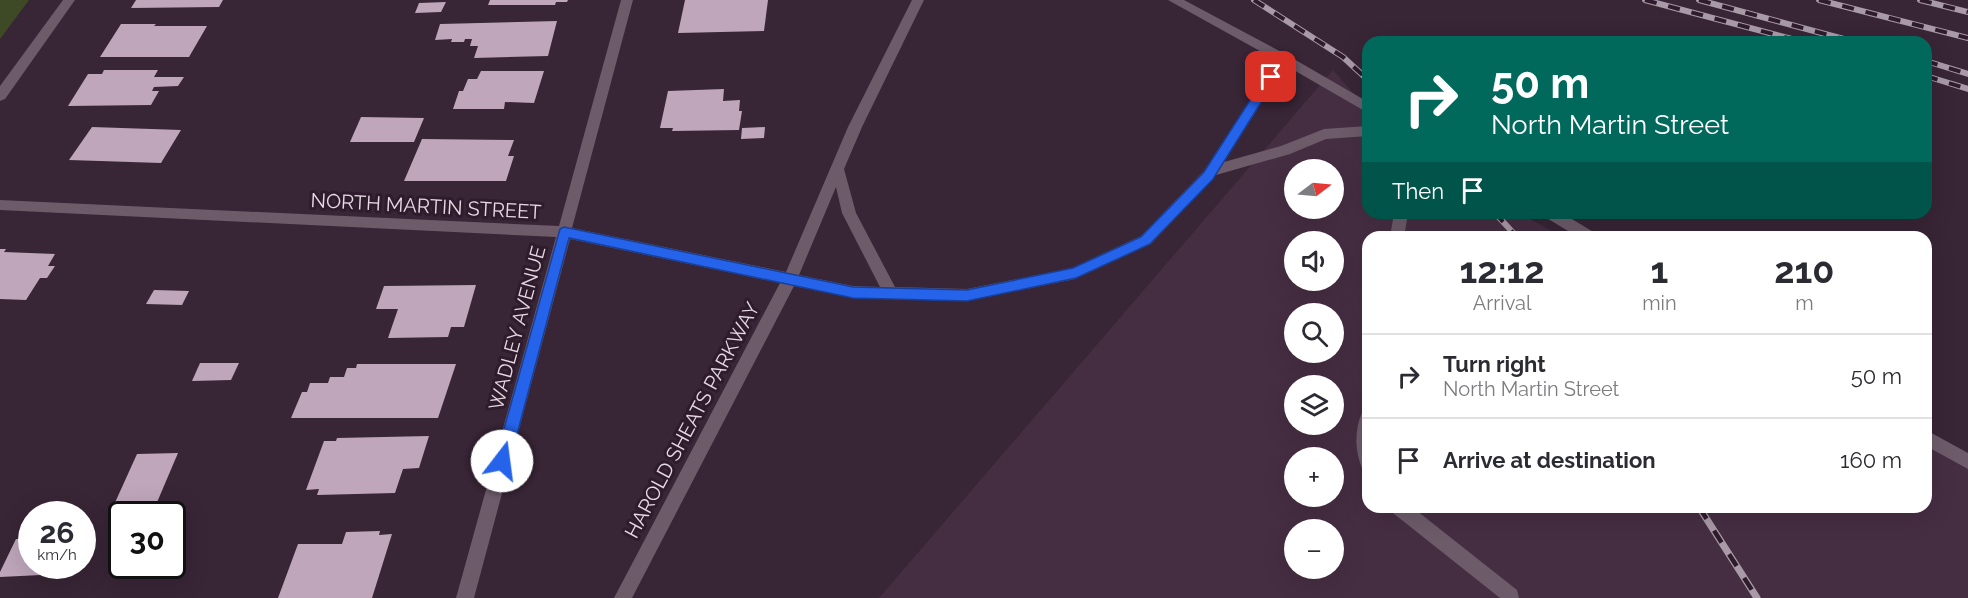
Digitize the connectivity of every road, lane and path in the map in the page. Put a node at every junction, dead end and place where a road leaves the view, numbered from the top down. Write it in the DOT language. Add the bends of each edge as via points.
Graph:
graph roads {
  1 [pos="69,0"];
  2 [pos="627,0"];
  3 [pos="918,0"];
  4 [pos="1174,0"];
  5 [pos="1283,58"];
  6 [pos="0,96"];
  7 [pos="1362,104"];
  8 [pos="1362,131"];
  9 [pos="837,169"];
  10 [pos="1211,171"];
  11 [pos="0,205"];
  12 [pos="1560,219"];
  13 [pos="1580,231"];
  14 [pos="564,232"];
  15 [pos="790,279"];
  16 [pos="891,293"];
  17 [pos="1932,441"];
  18 [pos="1968,462"];
  19 [pos="1407,513"];
  20 [pos="1512,596"];
  21 [pos="465,598"];
  22 [pos="623,598"];
  1 -- 6 [label="street"];
  2 -- 14 [label="street, WADLEY AVENUE"];
  3 -- 9 [label="street, HAROLD SHEATS PARKWAY"];
  4 -- 5 [label="street"];
  5 -- 7 [label="street"];
  5 -- 10 [label="street, NORTH MARTIN STREET"];
  8 -- 10 [label="street" via="1324,134 1285,150"];
  9 -- 15 [label="street, HAROLD SHEATS PARKWAY"];
  9 -- 16 [label="street" via="849,213"];
  10 -- 16 [label="street, NORTH MARTIN STREET" via="1146,240 1076,273 967,295"];
  11 -- 14 [label="street, NORTH MARTIN STREET"];
  12 -- 13 [label="street"];
  14 -- 15 [label="street, NORTH MARTIN STREET"];
  14 -- 21 [label="street, WADLEY AVENUE"];
  15 -- 16 [label="street, NORTH MARTIN STREET" via="853,292"];
  15 -- 22 [label="street, HAROLD SHEATS PARKWAY"];
  17 -- 18 [label="street"];
  19 -- 20 [label="street"];
}
